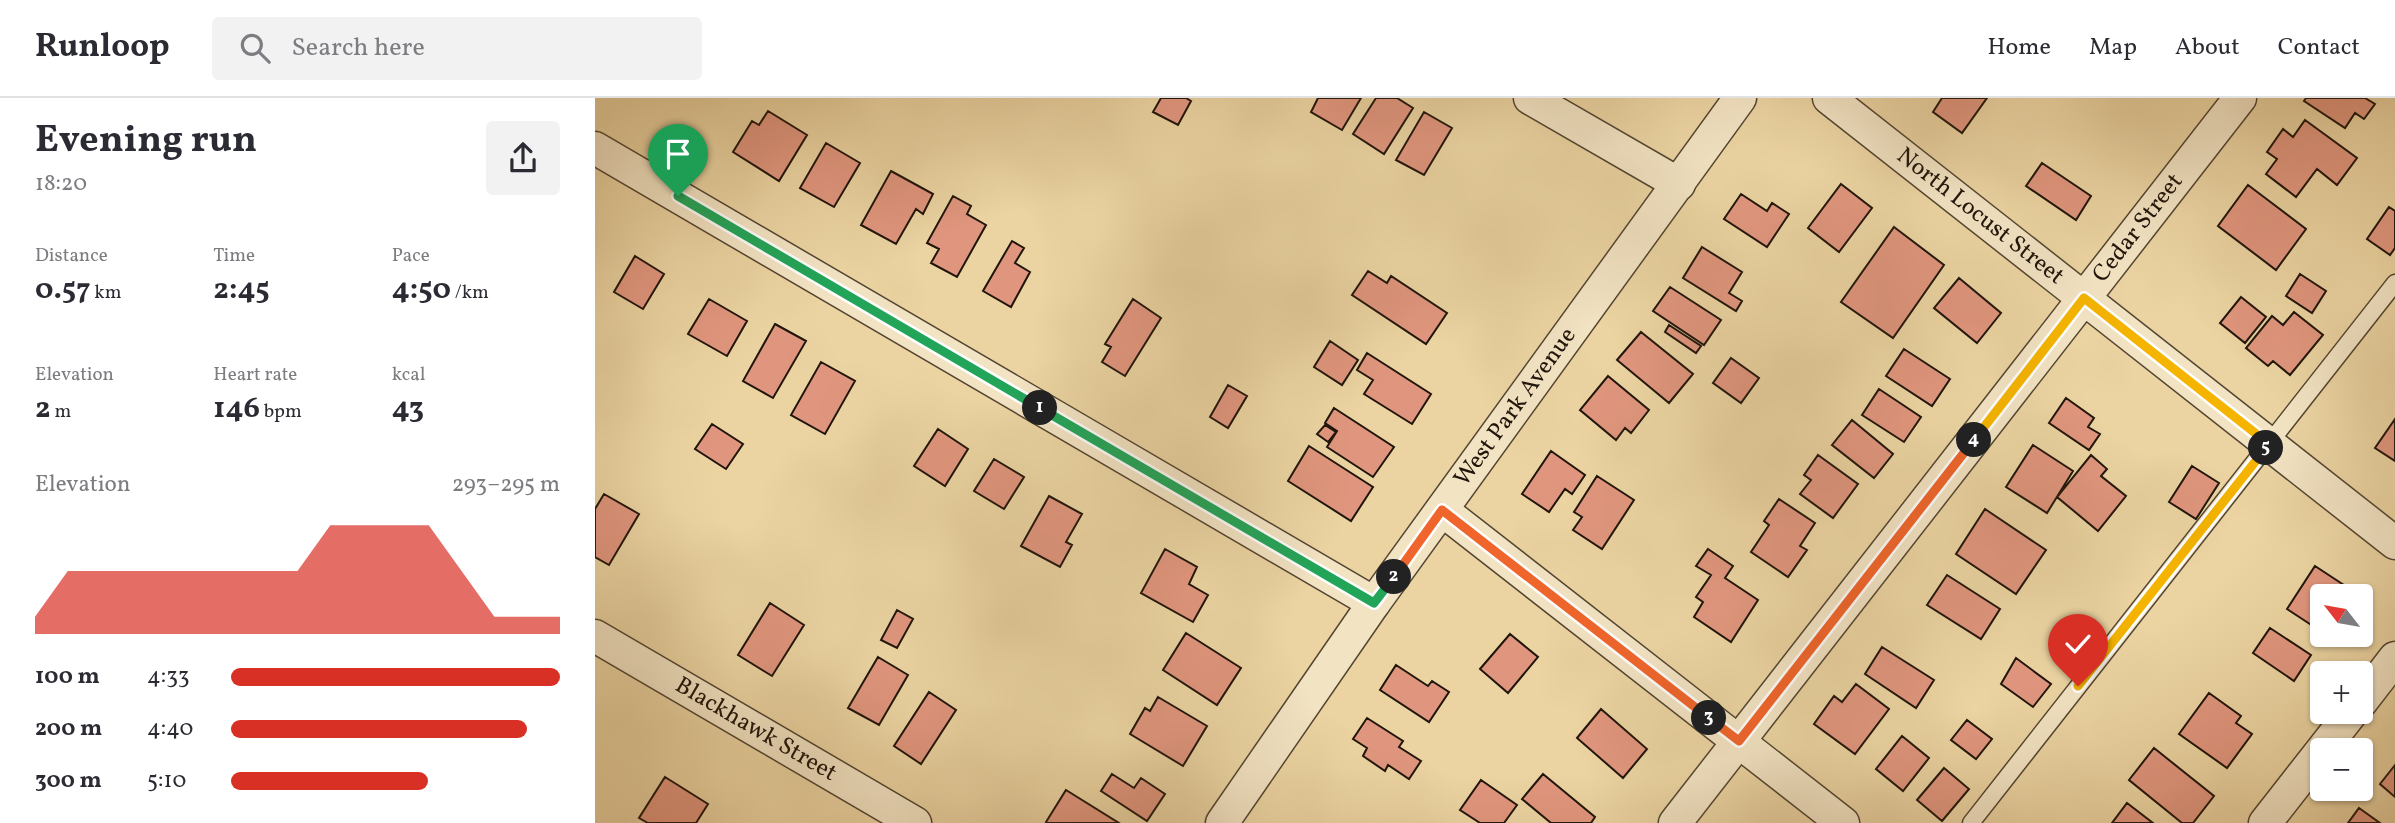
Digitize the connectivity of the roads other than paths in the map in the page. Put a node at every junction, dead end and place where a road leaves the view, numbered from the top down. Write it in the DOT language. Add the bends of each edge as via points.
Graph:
graph roads {
  1 [pos="1530,98"];
  2 [pos="1740,98"];
  3 [pos="1829,98"];
  4 [pos="2240,98"];
  5 [pos="595,148"];
  6 [pos="1679,184"];
  7 [pos="2395,283"];
  8 [pos="2084,298"];
  9 [pos="2269,444"];
  10 [pos="1442,510"];
  11 [pos="2395,542"];
  12 [pos="1374,603"];
  13 [pos="595,636"];
  14 [pos="2395,658"];
  15 [pos="2373,686"];
  16 [pos="2343,724"];
  17 [pos="1739,741"];
  18 [pos="915,823"];
  19 [pos="1222,823"];
  20 [pos="1675,823"];
  21 [pos="1843,823"];
  22 [pos="1971,823"];
  23 [pos="2265,823"];
  1 -- 6 [label="street"];
  2 -- 6 [label="street, West Park Avenue"];
  3 -- 8 [label="street, North Locust Street"];
  4 -- 8 [label="street, Cedar Street"];
  5 -- 12 [label="street"];
  6 -- 10 [label="street, West Park Avenue"];
  7 -- 9 [label="lane"];
  8 -- 9 [label="street, North Locust Street"];
  8 -- 17 [label="street, Cedar Street"];
  9 -- 11 [label="street, North Locust Street"];
  9 -- 22 [label="lane"];
  10 -- 12 [label="street, West Park Avenue"];
  10 -- 17 [label="street"];
  12 -- 19 [label="street, West Park Avenue"];
  13 -- 18 [label="street, Blackhawk Street"];
  14 -- 15 [label="street"];
  16 -- 23 [label="street"];
  17 -- 20 [label="street, Cedar Street"];
  17 -- 21 [label="street"];
}
